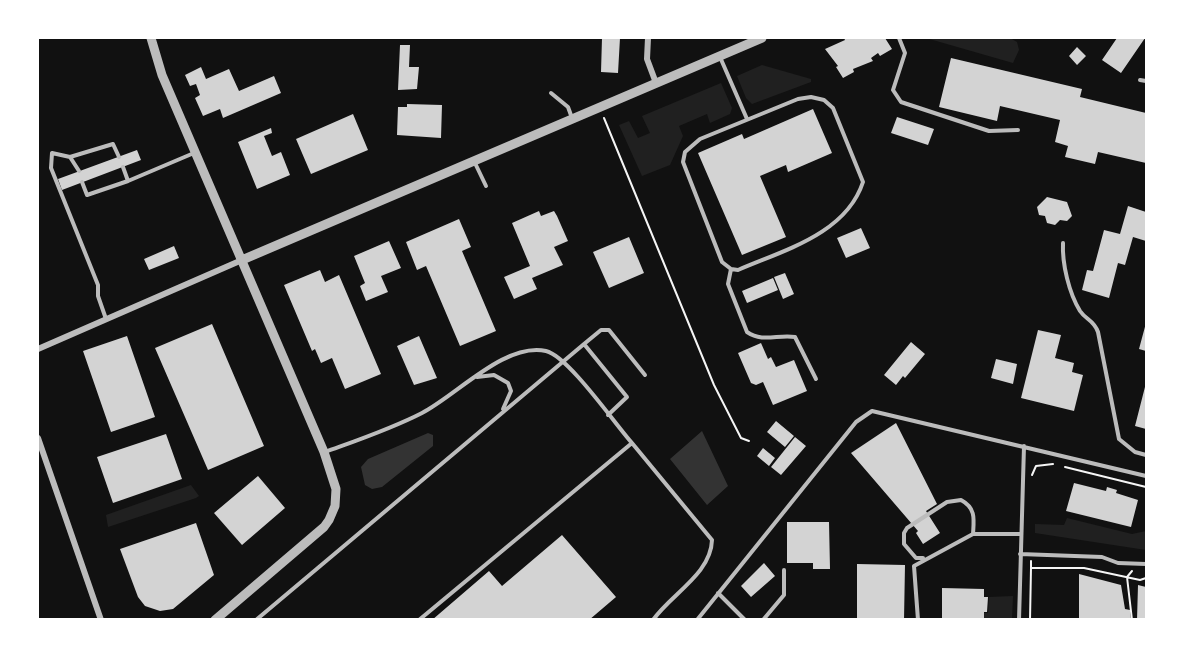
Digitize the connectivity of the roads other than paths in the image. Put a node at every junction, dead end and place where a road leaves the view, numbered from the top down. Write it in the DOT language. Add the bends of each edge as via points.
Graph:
graph roads {
  1 [pos="151,38"];
  2 [pos="648,38"];
  3 [pos="762,38"];
  4 [pos="900,38"];
  5 [pos="720,56"];
  6 [pos="1140,80"];
  7 [pos="1146,81"];
  8 [pos="656,83"];
  9 [pos="551,93"];
  10 [pos="572,119"];
  11 [pos="747,119"];
  12 [pos="1018,130"];
  13 [pos="195,152"];
  14 [pos="119,156"];
  15 [pos="70,157"];
  16 [pos="474,161"];
  17 [pos="123,167"];
  18 [pos="79,171"];
  19 [pos="128,181"];
  20 [pos="82,182"];
  21 [pos="486,186"];
  22 [pos="1063,243"];
  23 [pos="242,260"];
  24 [pos="731,269"];
  25 [pos="106,319"];
  26 [pos="584,344"];
  27 [pos="38,349"];
  28 [pos="564,361"];
  29 [pos="645,375"];
  30 [pos="476,377"];
  31 [pos="816,379"];
  32 [pos="501,412"];
  33 [pos="608,415"];
  34 [pos="38,438"];
  35 [pos="632,443"];
  36 [pos="1024,446"];
  37 [pos="324,453"];
  38 [pos="1146,454"];
  39 [pos="1146,476"];
  40 [pos="972,534"];
  41 [pos="1020,534"];
  42 [pos="1020,554"];
  43 [pos="932,555"];
  44 [pos="1146,564"];
  45 [pos="784,570"];
  46 [pos="718,593"];
  47 [pos="101,620"];
  48 [pos="215,620"];
  49 [pos="256,620"];
  50 [pos="419,620"];
  51 [pos="653,620"];
  52 [pos="697,620"];
  53 [pos="745,620"];
  54 [pos="763,620"];
  55 [pos="918,620"];
  56 [pos="1020,620"];
  1 -- 13 [label="street"];
  2 -- 8 [label="street" via="647,59"];
  3 -- 5 [label="street"];
  4 -- 12 [label="lane" via="905,53 894,90 901,102 988,131"];
  5 -- 8 [label="street"];
  5 -- 11 [label="lane"];
  6 -- 7 [label="lane"];
  8 -- 10 [label="street"];
  9 -- 10 [label="lane" via="568,107"];
  10 -- 16 [label="street"];
  11 -- 24 [label="lane" via="692,144 683,162 722,262"];
  11 -- 24 [label="lane" via="798,99 824,100 833,108 863,182 859,196 844,215 817,236 738,270"];
  13 -- 19 [label="lane"];
  13 -- 23 [label="street"];
  14 -- 15 [label="lane" via="113,144"];
  15 -- 18 [label="lane"];
  15 -- 25 [label="lane" via="52,153 51,168 98,285"];
  16 -- 21 [label="lane"];
  16 -- 23 [label="street"];
  17 -- 19 [label="lane"];
  19 -- 20 [label="lane" via="87,195"];
  22 -- 38 [label="lane" via="1062,259 1078,307 1094,322 1098,332 1119,439 1126,447"];
  23 -- 25 [label="street"];
  23 -- 37 [label="street"];
  24 -- 31 [label="lane" via="728,284 747,332 766,339 795,338"];
  25 -- 27 [label="street"];
  26 -- 28 [label="lane"];
  26 -- 29 [label="lane" via="601,330 609,330"];
  26 -- 33 [label="lane" via="627,397"];
  28 -- 30 [label="lane" via="547,351 527,350 509,355"];
  28 -- 32 [label="lane"];
  28 -- 33 [label="lane"];
  30 -- 32 [label="lane" via="494,375 508,383 511,391"];
  30 -- 37 [label="lane" via="424,412"];
  32 -- 49 [label="lane"];
  33 -- 35 [label="lane"];
  34 -- 47 [label="street"];
  35 -- 50 [label="lane"];
  35 -- 51 [label="lane" via="712,540 712,552 704,566 662,606"];
  36 -- 39 [label="lane"];
  36 -- 41 [label="lane"];
  36 -- 46 [label="lane" via="872,411 856,422"];
  37 -- 48 [label="street" via="336,489 329,520"];
  40 -- 41 [label="lane"];
  40 -- 43 [label="lane"];
  40 -- 43 [label="lane" via="971,508 961,500 947,502 904,533 910,555 921,559"];
  41 -- 42 [label="lane"];
  42 -- 44 [label="lane" via="1102,557 1118,563"];
  42 -- 56 [label="lane"];
  43 -- 55 [label="lane" via="914,566"];
  45 -- 54 [label="lane" via="784,595"];
  46 -- 52 [label="lane"];
  46 -- 53 [label="lane"];
}
